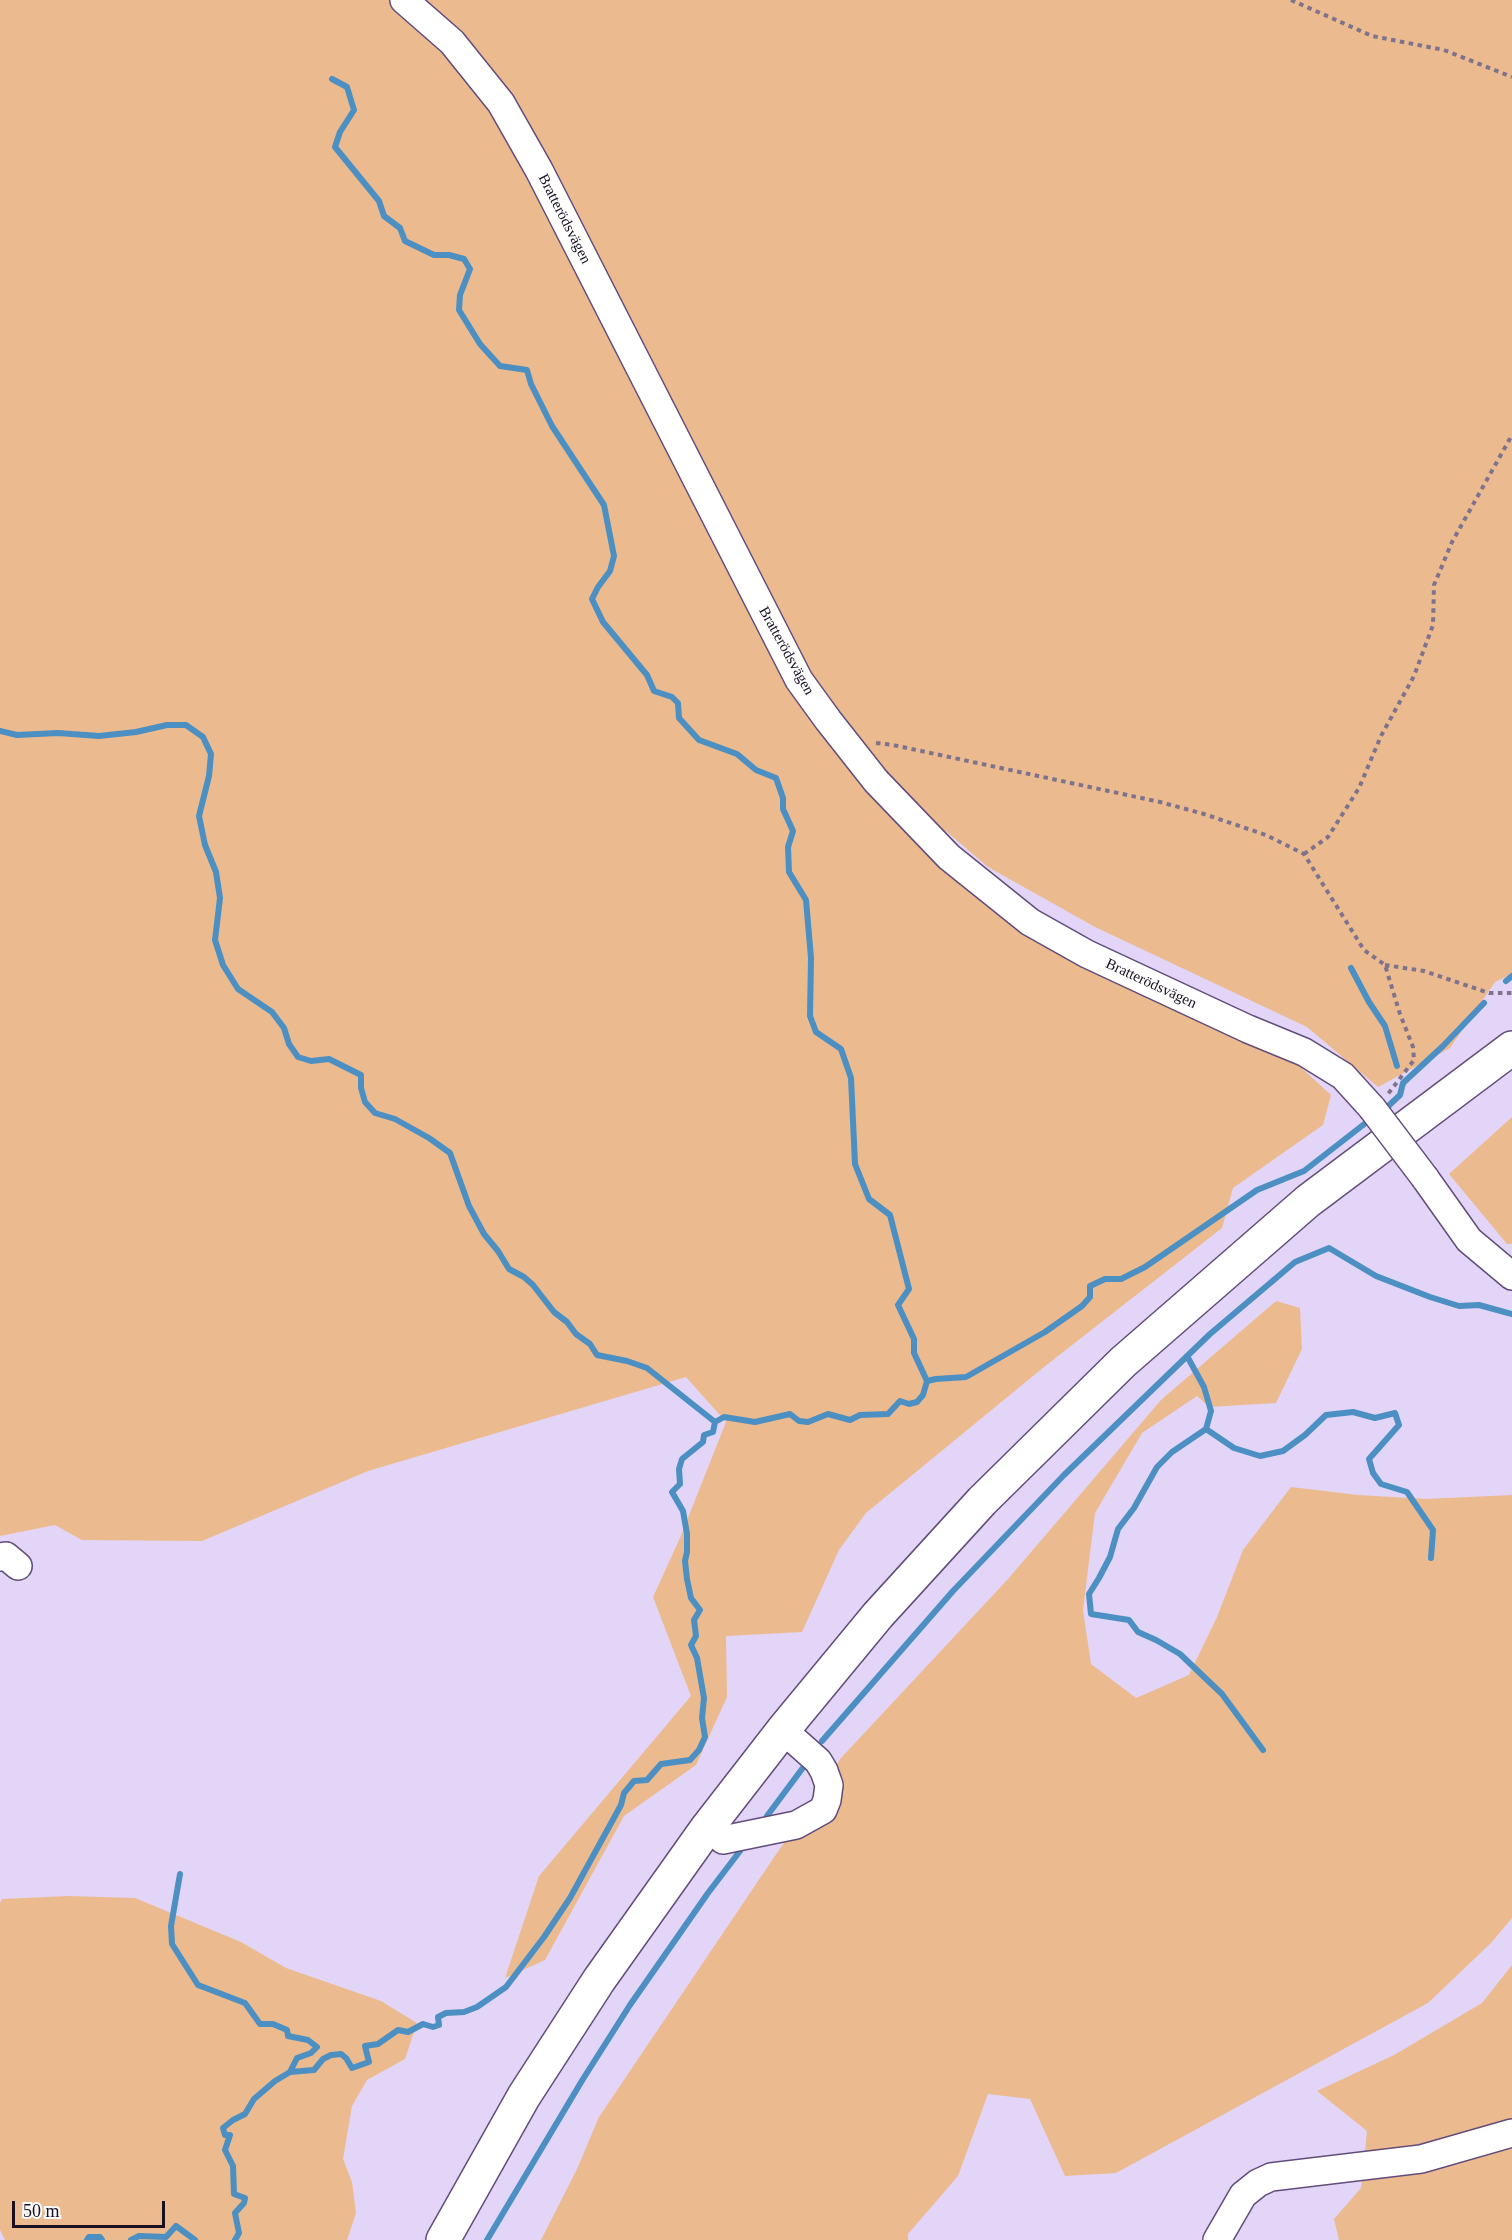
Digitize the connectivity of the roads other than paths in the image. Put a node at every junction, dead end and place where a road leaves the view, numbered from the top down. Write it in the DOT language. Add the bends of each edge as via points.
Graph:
graph roads {
  1 [pos="404,0"];
  2 [pos="1512,1048"];
  3 [pos="1512,1075"];
  4 [pos="1512,1276"];
  5 [pos="790,1736"];
  6 [pos="723,1840"];
  7 [pos="1512,2133"];
  8 [pos="443,2240"];
  9 [pos="466,2240"];
  10 [pos="1217,2240"];
  1 -- 4 [label="street, Bratterödsvägen, bridge" via="452,42 501,103 539,170 799,680 876,781 949,857 1030,922 1088,954 1304,1052 1343,1076 1372,1108 1469,1240"];
  2 -- 5 [label="main road" via="1308,1201 1123,1362 982,1501 878,1615"];
  3 -- 5 [label="main road" via="1322,1217 1138,1376 996,1516"];
  5 -- 6 [label="main road"];
  5 -- 6 [label="street" via="818,1761 826,1778 829,1785 823,1810 796,1825"];
  5 -- 8 [label="main road" via="707,1828 599,1980 525,2096"];
  6 -- 9 [label="main road" via="617,1988"];
  7 -- 10 [label="street" via="1421,2159 1271,2177 1243,2195"];
}
